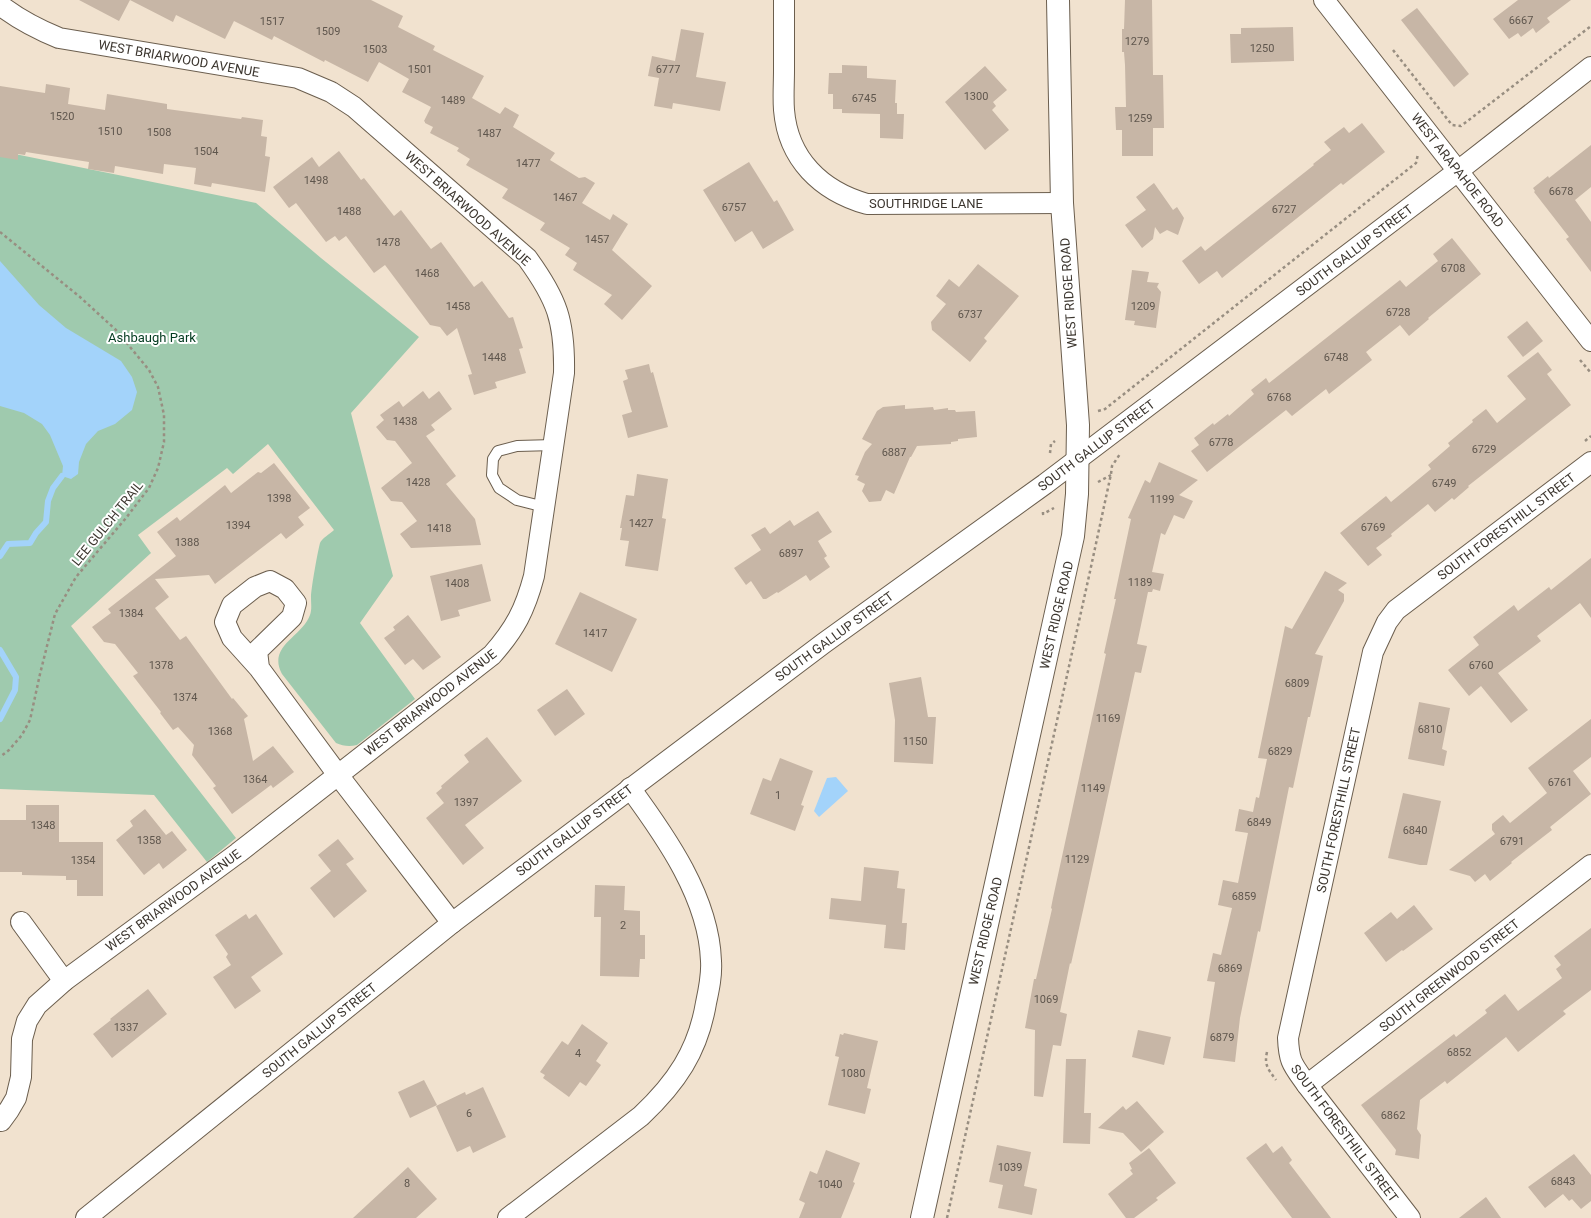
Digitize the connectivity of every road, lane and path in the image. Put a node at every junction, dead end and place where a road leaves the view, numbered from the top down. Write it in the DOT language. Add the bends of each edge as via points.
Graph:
graph roads {
  1 [pos="784,0"];
  2 [pos="1058,0"];
  3 [pos="1324,0"];
  4 [pos="0,4"];
  5 [pos="1591,26"];
  6 [pos="1393,50"];
  7 [pos="1591,67"];
  8 [pos="1417,150"];
  9 [pos="1458,171"];
  10 [pos="1062,203"];
  11 [pos="0,232"];
  12 [pos="1591,341"];
  13 [pos="1576,355"];
  14 [pos="1591,373"];
  15 [pos="1096,409"];
  16 [pos="1591,436"];
  17 [pos="1585,441"];
  18 [pos="554,445"];
  19 [pos="1124,449"];
  20 [pos="1078,459"];
  21 [pos="1591,462"];
  22 [pos="545,507"];
  23 [pos="259,668"];
  24 [pos="0,757"];
  25 [pos="338,775"];
  26 [pos="630,788"];
  27 [pos="1591,865"];
  28 [pos="21,922"];
  29 [pos="452,923"];
  30 [pos="64,980"];
  31 [pos="1268,1046"];
  32 [pos="1277,1081"];
  33 [pos="1307,1085"];
  34 [pos="1,1121"];
  35 [pos="86,1218"];
  36 [pos="508,1218"];
  37 [pos="922,1218"];
  38 [pos="947,1218"];
  39 [pos="1410,1218"];
  1 -- 10 [label="street, SOUTHRIDGE LANE" via="784,111 788,131 794,150 805,166 824,184 838,194 867,204"];
  2 -- 10 [label="street, WEST RIDGE ROAD"];
  3 -- 9 [label="street, WEST ARAPAHOE ROAD"];
  4 -- 18 [label="street, WEST BRIARWOOD AVENUE" via="18,18 59,38 298,78 331,92 354,107 527,258 544,280 556,303 564,345 564,373"];
  5 -- 6 [label="path" via="1461,126 1456,127"];
  7 -- 9 [label="street, SOUTH GALLUP STREET"];
  8 -- 15 [label="path" via="1416,163 1105,409"];
  9 -- 12 [label="street, WEST ARAPAHOE ROAD"];
  9 -- 20 [label="street, SOUTH GALLUP STREET"];
  10 -- 20 [label="street, WEST RIDGE ROAD" via="1078,425"];
  11 -- 24 [label="path, LEE GULCH TRAIL" via="80,297 131,346 158,387 164,416 164,442 158,468 149,488 76,577 55,614 30,720 22,735"];
  13 -- 14 [label="path"];
  16 -- 17 [label="path"];
  18 -- 22 [label="street, WEST BRIARWOOD AVENUE"];
  18 -- 22 [label="lane" via="510,448 498,451 493,459 492,475 499,488 517,500"];
  19 -- 38 [label="path" via="1112,466"];
  20 -- 26 [label="street, SOUTH GALLUP STREET" via="824,643"];
  20 -- 37 [label="street, WEST RIDGE ROAD" via="1073,536"];
  21 -- 33 [label="street, SOUTH FORESTHILL STREET" via="1396,610 1386,622 1378,639 1373,652 1288,1038 1292,1064"];
  22 -- 25 [label="street, WEST BRIARWOOD AVENUE" via="530,593 518,622 505,640 492,655"];
  23 -- 25 [label="street"];
  25 -- 29 [label="street"];
  25 -- 30 [label="street, WEST BRIARWOOD AVENUE" via="238,853"];
  26 -- 29 [label="street, SOUTH GALLUP STREET"];
  26 -- 36 [label="street" via="673,852 694,892 707,928 712,962 711,978 700,1032 672,1085 658,1100 641,1116"];
  27 -- 33 [label="street, SOUTH GREENWOOD STREET"];
  28 -- 30 [label="street"];
  29 -- 35 [label="street, SOUTH GALLUP STREET"];
  30 -- 34 [label="street, WEST BRIARWOOD AVENUE" via="37,1005 27,1021 22,1039 21,1077 16,1098"];
  31 -- 32 [label="path" via="1265,1063"];
  33 -- 39 [label="street, SOUTH FORESTHILL STREET"];
}
